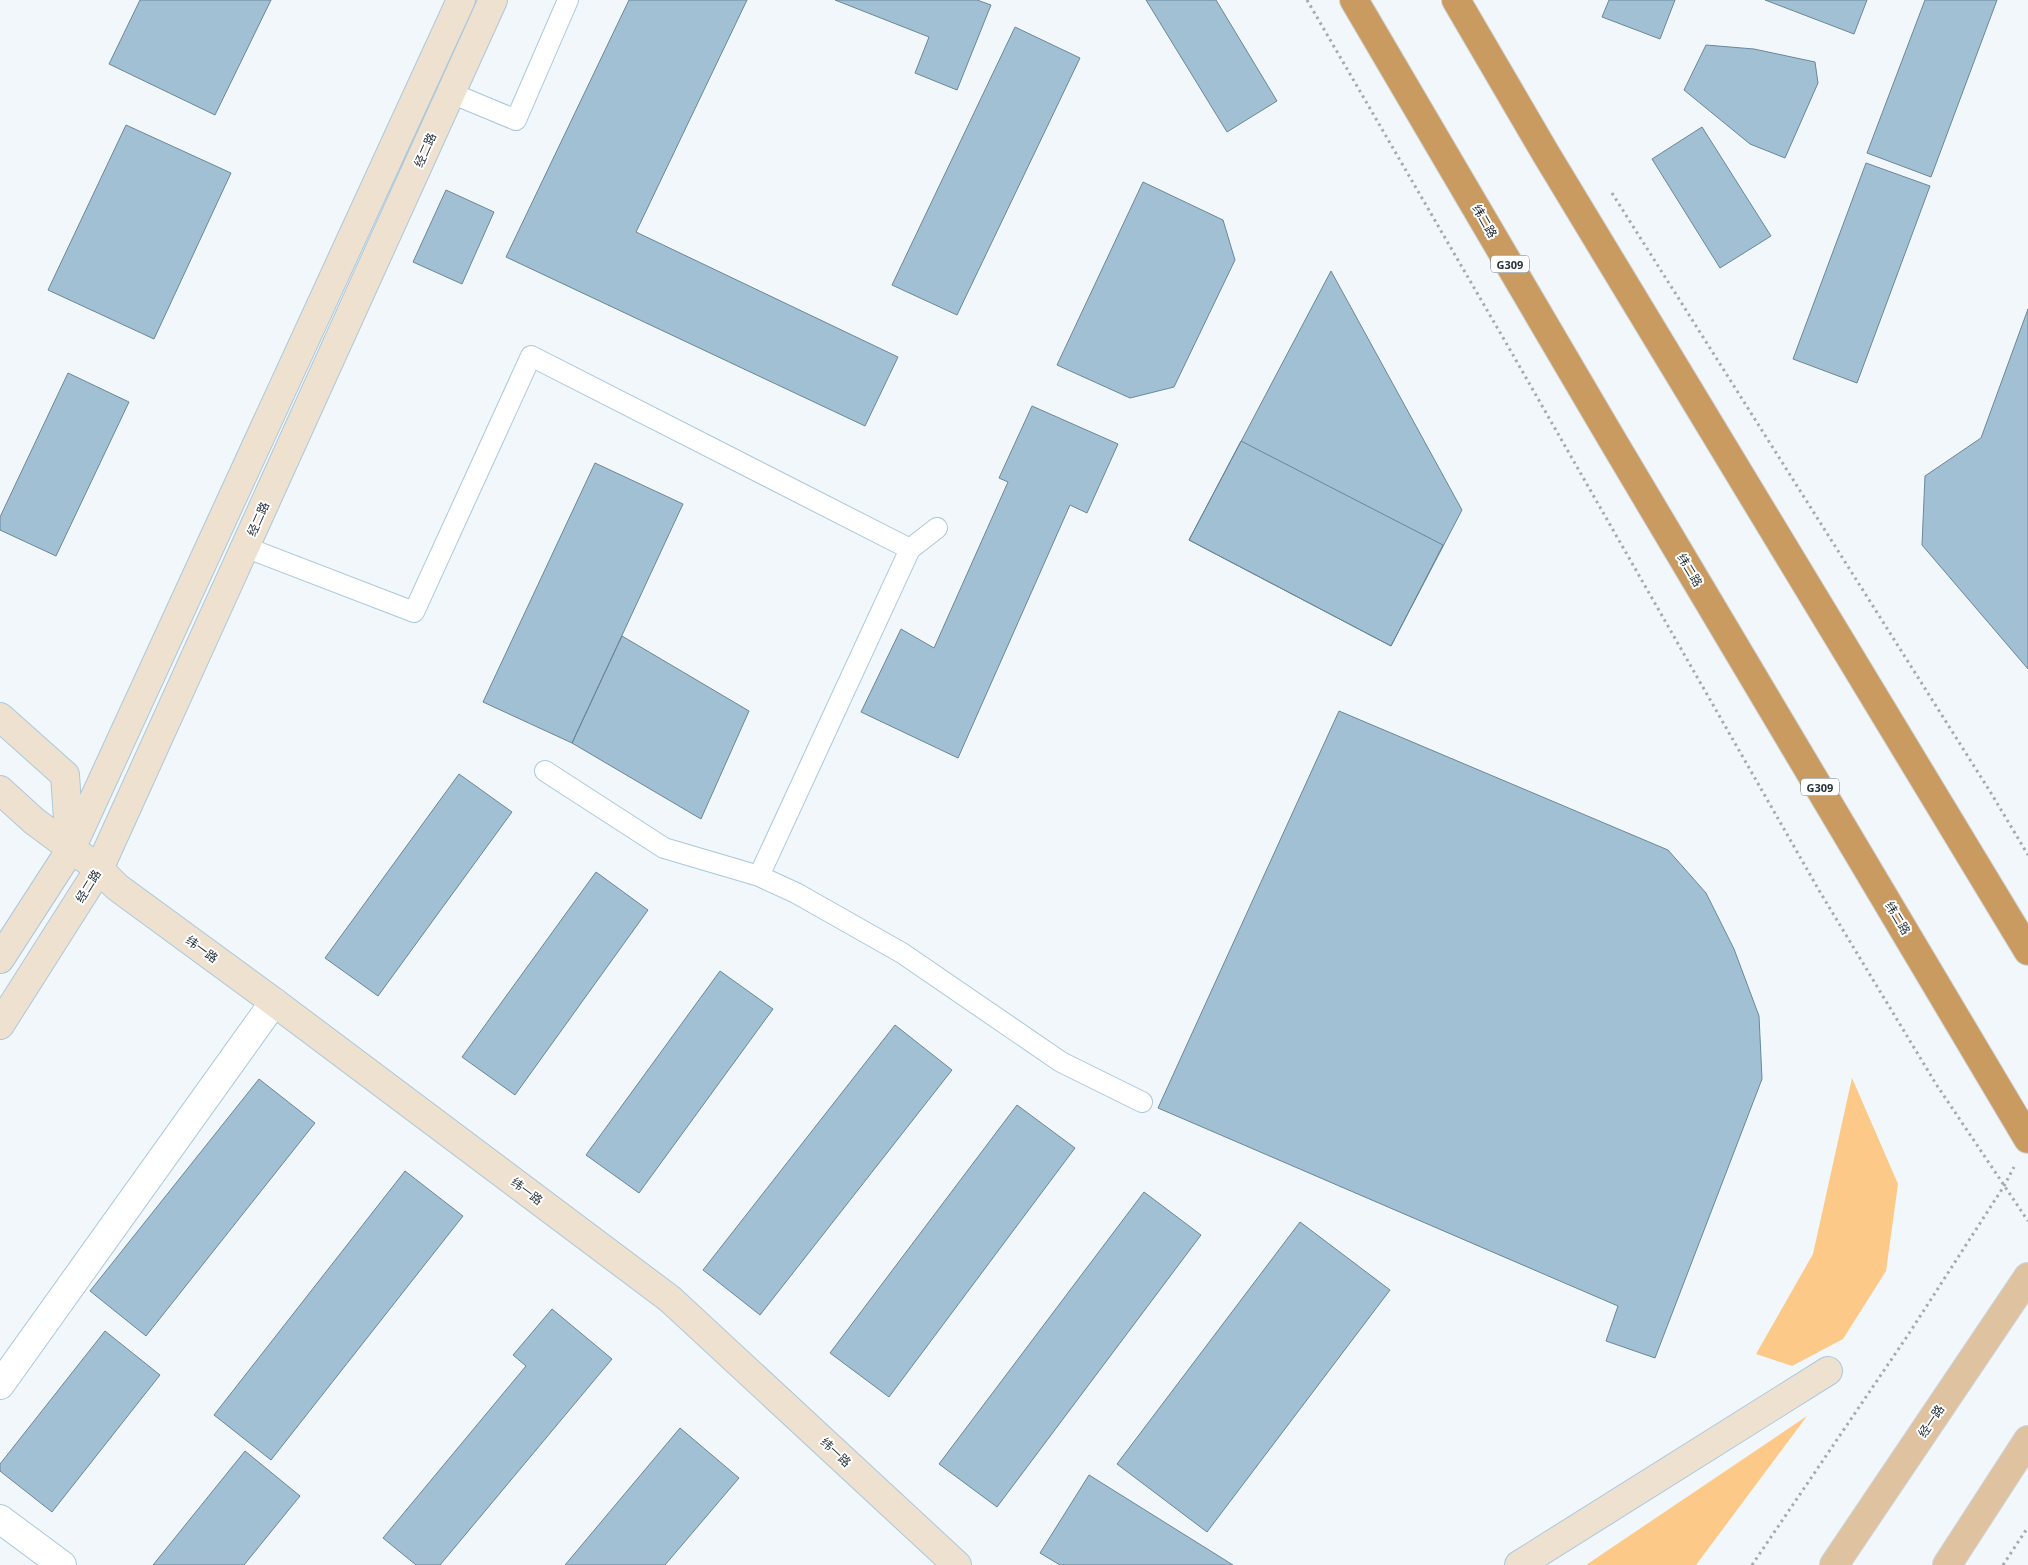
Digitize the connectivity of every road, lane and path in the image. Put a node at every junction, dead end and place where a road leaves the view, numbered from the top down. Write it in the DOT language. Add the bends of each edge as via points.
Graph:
graph roads {
  1 [pos="493,0"];
  2 [pos="568,0"];
  3 [pos="1307,0"];
  4 [pos="1354,0"];
  5 [pos="1456,0"];
  6 [pos="454,2"];
  7 [pos="452,93"];
  8 [pos="1609,188"];
  9 [pos="937,528"];
  10 [pos="246,546"];
  11 [pos="910,548"];
  12 [pos="0,717"];
  13 [pos="545,771"];
  14 [pos="0,790"];
  15 [pos="70,849"];
  16 [pos="2028,855"];
  17 [pos="100,869"];
  18 [pos="759,876"];
  19 [pos="2028,950"];
  20 [pos="0,959"];
  21 [pos="274,1002"];
  22 [pos="0,1025"];
  23 [pos="1142,1102"];
  24 [pos="2028,1139"];
  25 [pos="2004,1186"];
  26 [pos="2028,1221"];
  27 [pos="2028,1277"];
  28 [pos="1828,1371"];
  29 [pos="0,1385"];
  30 [pos="2028,1440"];
  31 [pos="0,1519"];
  32 [pos="2028,1527"];
  33 [pos="62,1565"];
  34 [pos="957,1565"];
  35 [pos="1519,1565"];
  36 [pos="1752,1565"];
  37 [pos="1834,1565"];
  38 [pos="1947,1565"];
  39 [pos="2003,1565"];
  1 -- 7 [label="street, 经二路"];
  2 -- 7 [label="lane" via="516,120"];
  3 -- 25 [label="path" via="1820,892 1936,1084"];
  4 -- 24 [label="highway, 纬二路 / G309"];
  5 -- 19 [label="highway"];
  6 -- 15 [label="street"];
  7 -- 10 [label="street, 经二路"];
  8 -- 16 [label="path"];
  9 -- 11 [label="lane"];
  10 -- 11 [label="lane" via="414,612 531,356"];
  10 -- 17 [label="street, 经二路"];
  11 -- 18 [label="lane"];
  12 -- 15 [label="street" via="65,775"];
  13 -- 18 [label="lane" via="664,848"];
  14 -- 15 [label="street, 纬一路"];
  15 -- 17 [label="street, 纬一路"];
  15 -- 20 [label="street"];
  17 -- 21 [label="street, 纬一路" via="118,887"];
  17 -- 22 [label="street, 经二路"];
  18 -- 23 [label="lane" via="796,893 902,953 1060,1062"];
  21 -- 29 [label="street"];
  21 -- 34 [label="street, 纬一路" via="670,1299"];
  24 -- 25 [label="path"];
  25 -- 26 [label="path"];
  25 -- 36 [label="path" via="1908,1335"];
  27 -- 37 [label="main road, 经一路"];
  28 -- 35 [label="street"];
  30 -- 38 [label="main road"];
  31 -- 33 [label="street"];
  32 -- 39 [label="path"];
}
